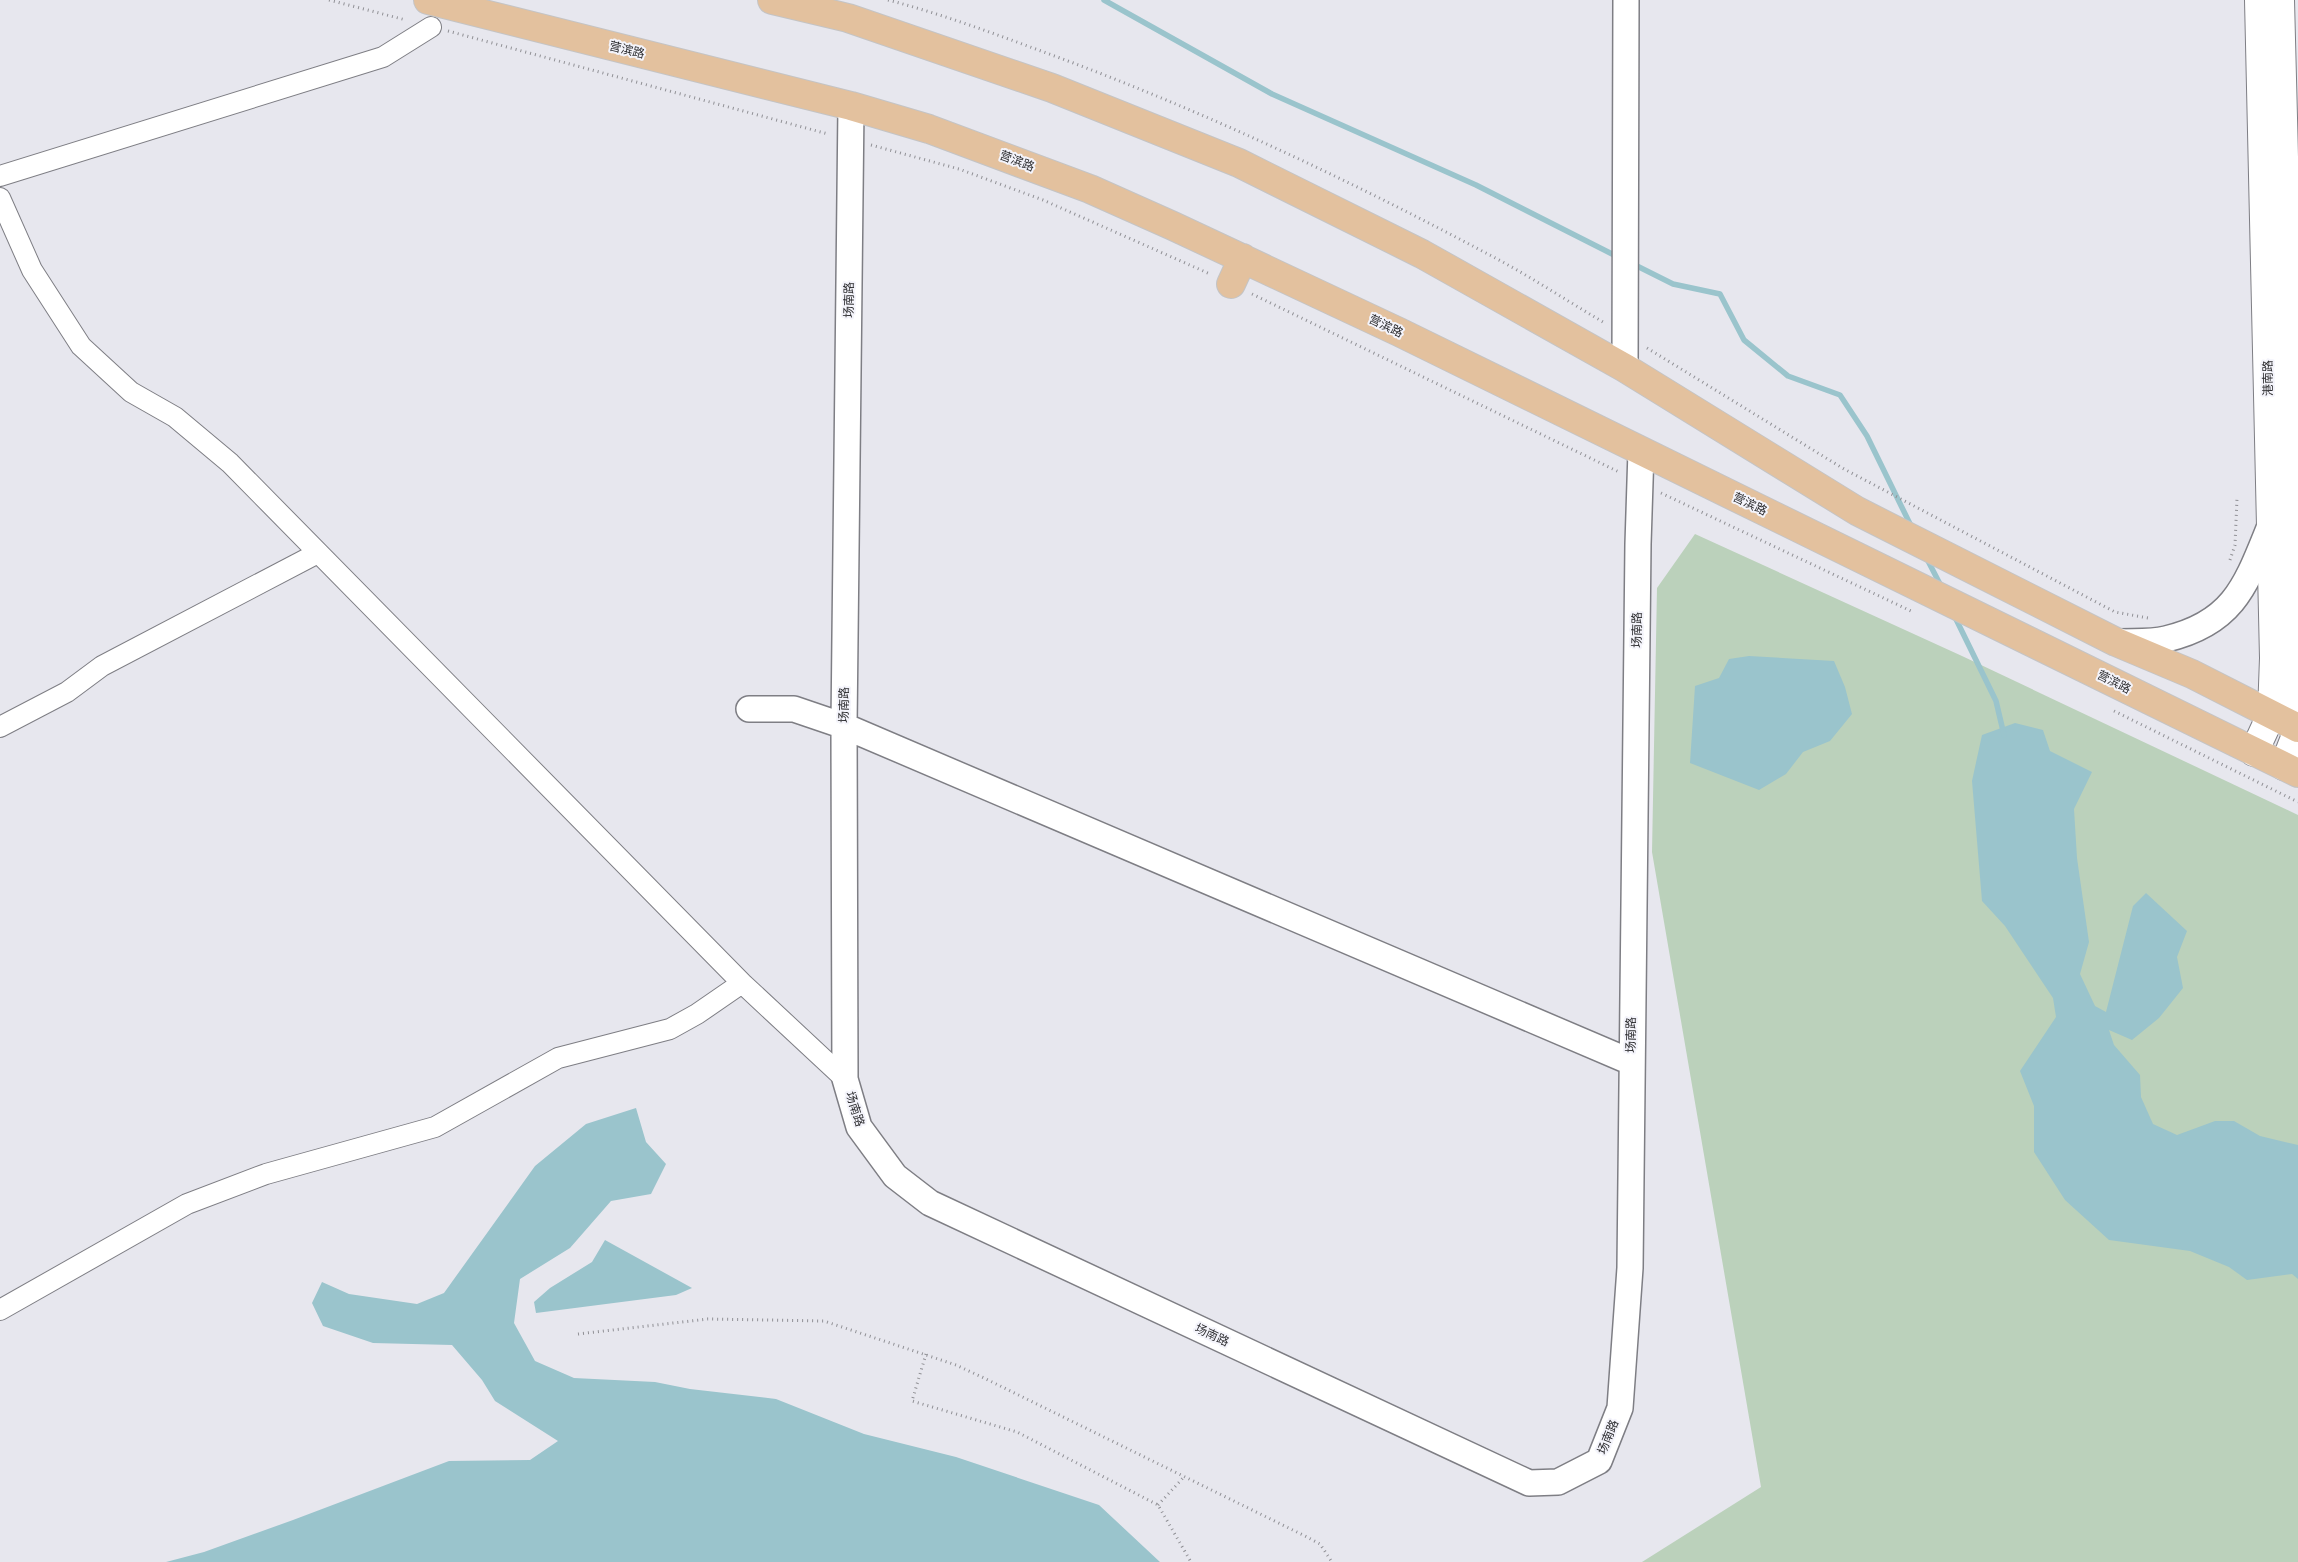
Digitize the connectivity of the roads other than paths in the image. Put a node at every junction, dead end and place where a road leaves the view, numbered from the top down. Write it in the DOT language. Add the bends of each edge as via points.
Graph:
graph roads {
  1 [pos="428,0"];
  2 [pos="772,0"];
  3 [pos="1626,0"];
  4 [pos="2259,0"];
  5 [pos="2280,0"];
  6 [pos="431,27"];
  7 [pos="851,106"];
  8 [pos="0,176"];
  9 [pos="0,198"];
  10 [pos="1243,258"];
  11 [pos="1231,284"];
  12 [pos="1625,368"];
  13 [pos="1641,451"];
  14 [pos="2271,524"];
  15 [pos="316,554"];
  16 [pos="2116,642"];
  17 [pos="2298,706"];
  18 [pos="748,709"];
  19 [pos="2272,713"];
  20 [pos="844,726"];
  21 [pos="0,727"];
  22 [pos="2298,729"];
  23 [pos="2254,752"];
  24 [pos="2291,769"];
  25 [pos="742,983"];
  26 [pos="1631,1062"];
  27 [pos="845,1079"];
  28 [pos="0,1310"];
  1 -- 7 [label="main road, 营滨路"];
  2 -- 12 [label="main road" via="848,18 1043,85 1239,163 1422,254"];
  3 -- 12 [label="street"];
  4 -- 14 [label="main road, 港南路"];
  5 -- 17 [label="main road, 港南路"];
  6 -- 8 [label="street" via="383,58"];
  7 -- 10 [label="main road, 营滨路" via="929,129 1090,189"];
  7 -- 20 [label="street, 场南路"];
  9 -- 15 [label="street" via="32,270 81,346 131,392 176,417 230,464"];
  10 -- 11 [label="main road"];
  10 -- 13 [label="main road, 营滨路"];
  12 -- 16 [label="main road" via="1857,511"];
  13 -- 23 [label="main road, 营滨路"];
  13 -- 26 [label="street, 场南路"];
  14 -- 16 [label="street" via="2243,588 2227,610 2203,627 2165,639"];
  14 -- 19 [label="main road, 港南路"];
  15 -- 21 [label="street" via="102,666 67,692"];
  15 -- 25 [label="street"];
  16 -- 19 [label="main road"];
  18 -- 20 [label="street" via="794,709"];
  19 -- 22 [label="main road"];
  19 -- 23 [label="main road, 港南路"];
  20 -- 26 [label="street"];
  20 -- 27 [label="street, 场南路"];
  22 -- 24 [label="main road"];
  23 -- 24 [label="main road, 营滨路"];
  25 -- 27 [label="street"];
  25 -- 28 [label="street" via="670,1029 558,1058 435,1127 266,1174 187,1204"];
  26 -- 27 [label="street, 场南路" via="1630,1268 1620,1408 1599,1460 1558,1482 1529,1483 930,1203 895,1176 859,1127"];
}
